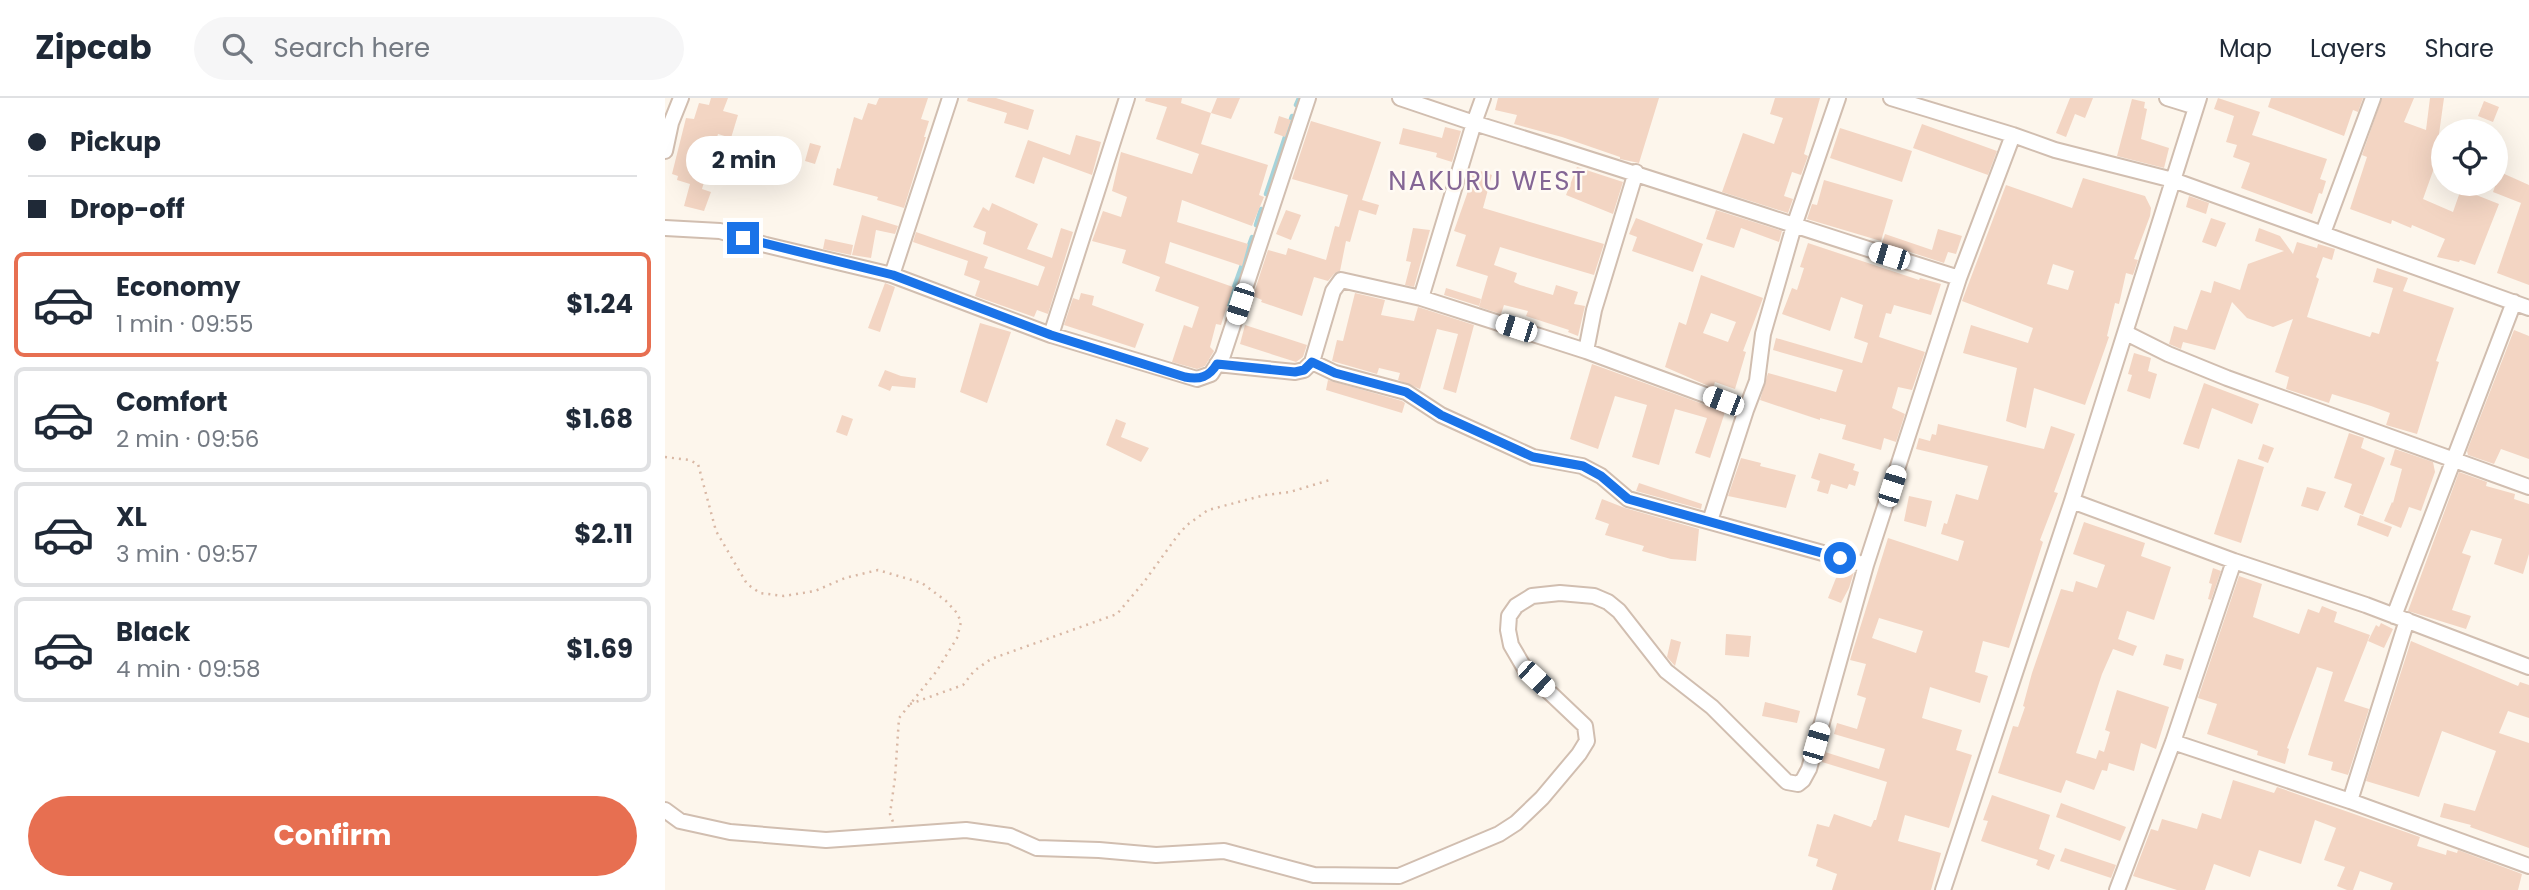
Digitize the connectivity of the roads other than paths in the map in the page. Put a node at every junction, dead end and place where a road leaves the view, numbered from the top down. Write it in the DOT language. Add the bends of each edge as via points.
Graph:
graph roads {
  1 [pos="681,98"];
  2 [pos="950,98"];
  3 [pos="1128,98"];
  4 [pos="1308,98"];
  5 [pos="1400,98"];
  6 [pos="1483,98"];
  7 [pos="1838,98"];
  8 [pos="1891,98"];
  9 [pos="2167,98"];
  10 [pos="2373,98"];
  11 [pos="2198,102"];
  12 [pos="1474,123"];
  13 [pos="2013,135"];
  14 [pos="665,151"];
  15 [pos="1636,172"];
  16 [pos="2173,180"];
  17 [pos="1794,226"];
  18 [pos="665,228"];
  19 [pos="2323,233"];
  20 [pos="893,275"];
  21 [pos="1959,278"];
  22 [pos="1421,298"];
  23 [pos="2514,302"];
  24 [pos="2529,308"];
  25 [pos="2126,333"];
  26 [pos="1051,335"];
  27 [pos="1586,351"];
  28 [pos="1312,362"];
  29 [pos="1217,364"];
  30 [pos="1746,410"];
  31 [pos="2455,461"];
  32 [pos="2529,486"];
  33 [pos="2072,501"];
  34 [pos="1710,521"];
  35 [pos="2234,561"];
  36 [pos="1866,565"];
  37 [pos="2401,618"];
  38 [pos="2529,667"];
  39 [pos="2173,741"];
  40 [pos="2350,801"];
  41 [pos="665,810"];
  42 [pos="2529,866"];
  43 [pos="1943,890"];
  44 [pos="2117,890"];
  1 -- 14 [label="street"];
  2 -- 20 [label="street"];
  3 -- 26 [label="street"];
  4 -- 29 [label="street"];
  5 -- 12 [label="street"];
  6 -- 12 [label="street"];
  7 -- 17 [label="street"];
  8 -- 13 [label="street"];
  9 -- 11 [label="street"];
  10 -- 19 [label="street"];
  11 -- 16 [label="street"];
  12 -- 15 [label="street"];
  12 -- 22 [label="street"];
  13 -- 16 [label="street"];
  13 -- 21 [label="street"];
  15 -- 17 [label="street"];
  15 -- 27 [label="street"];
  16 -- 19 [label="street"];
  16 -- 25 [label="street"];
  17 -- 21 [label="street"];
  17 -- 30 [label="street"];
  18 -- 20 [label="street" via="720,231"];
  19 -- 23 [label="street"];
  20 -- 26 [label="street"];
  21 -- 36 [label="street"];
  22 -- 27 [label="street"];
  22 -- 28 [label="street" via="1341,280 1333,291"];
  23 -- 24 [label="street"];
  23 -- 31 [label="street"];
  25 -- 31 [label="street" via="2227,378"];
  25 -- 33 [label="street"];
  26 -- 29 [label="street" via="1197,379 1211,374"];
  27 -- 30 [label="street"];
  28 -- 29 [label="street" via="1295,372"];
  28 -- 34 [label="street" via="1406,392 1441,415 1533,457 1583,466 1628,499"];
  30 -- 34 [label="street"];
  31 -- 32 [label="street"];
  31 -- 37 [label="street"];
  33 -- 35 [label="street"];
  33 -- 43 [label="street"];
  34 -- 36 [label="street"];
  35 -- 37 [label="street"];
  35 -- 39 [label="street"];
  36 -- 41 [label="street" via="1809,769 1797,784 1787,782 1712,707 1666,671 1614,606 1594,596 1560,593 1532,596 1516,606 1509,616 1511,645 1525,669 1585,726 1587,741 1516,823 1399,876 1314,875 1224,851 1156,855 1037,848 1010,836 966,830 826,840 730,832 680,821"];
  37 -- 38 [label="street"];
  37 -- 40 [label="street"];
  39 -- 40 [label="street"];
  39 -- 44 [label="street"];
  40 -- 42 [label="street"];
}
